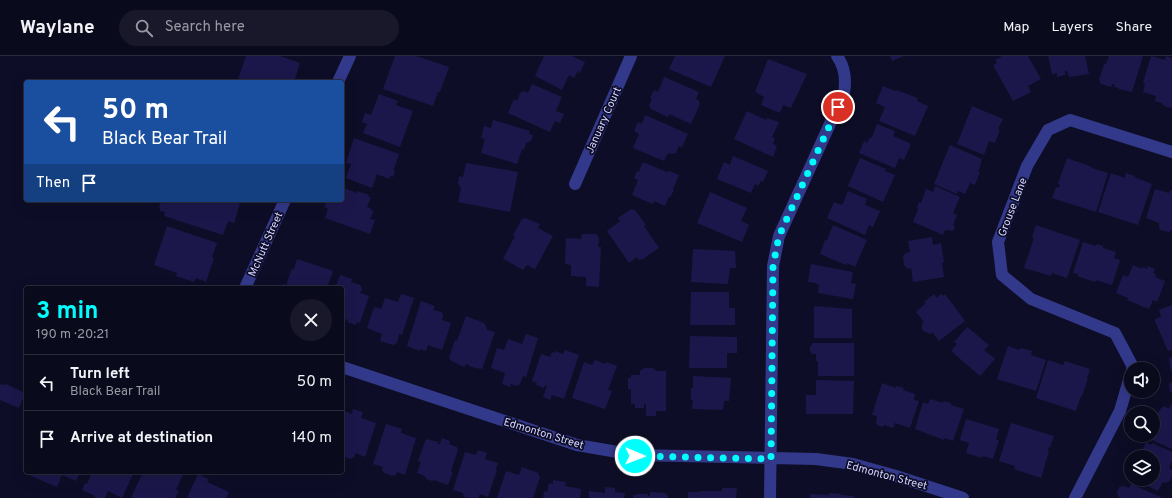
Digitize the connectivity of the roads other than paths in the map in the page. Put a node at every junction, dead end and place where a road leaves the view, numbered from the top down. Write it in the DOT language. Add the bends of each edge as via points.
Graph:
graph roads {
  1 [pos="350,56"];
  2 [pos="631,56"];
  3 [pos="837,56"];
  4 [pos="339,80"];
  5 [pos="1172,152"];
  6 [pos="575,184"];
  7 [pos="284,202"];
  8 [pos="246,286"];
  9 [pos="1130,362"];
  10 [pos="344,368"];
  11 [pos="1124,397"];
  12 [pos="771,459"];
  13 [pos="770,498"];
  14 [pos="963,498"];
  15 [pos="1075,498"];
  1 -- 4 [label="street"];
  2 -- 6 [label="street, January Court"];
  3 -- 12 [label="street" via="844,72 844,94 779,236 773,266"];
  5 -- 9 [label="street, Grouse Lane" via="1070,120 1048,130 1027,166 998,242 1002,275 1031,299 1115,333"];
  7 -- 8 [label="street, McNutt Street"];
  10 -- 12 [label="street, Edmonton Street" via="576,445 635,456"];
  11 -- 15 [label="street" via="1120,411"];
  12 -- 13 [label="street"];
  12 -- 14 [label="street, Edmonton Street" via="816,459 853,464"];
}
